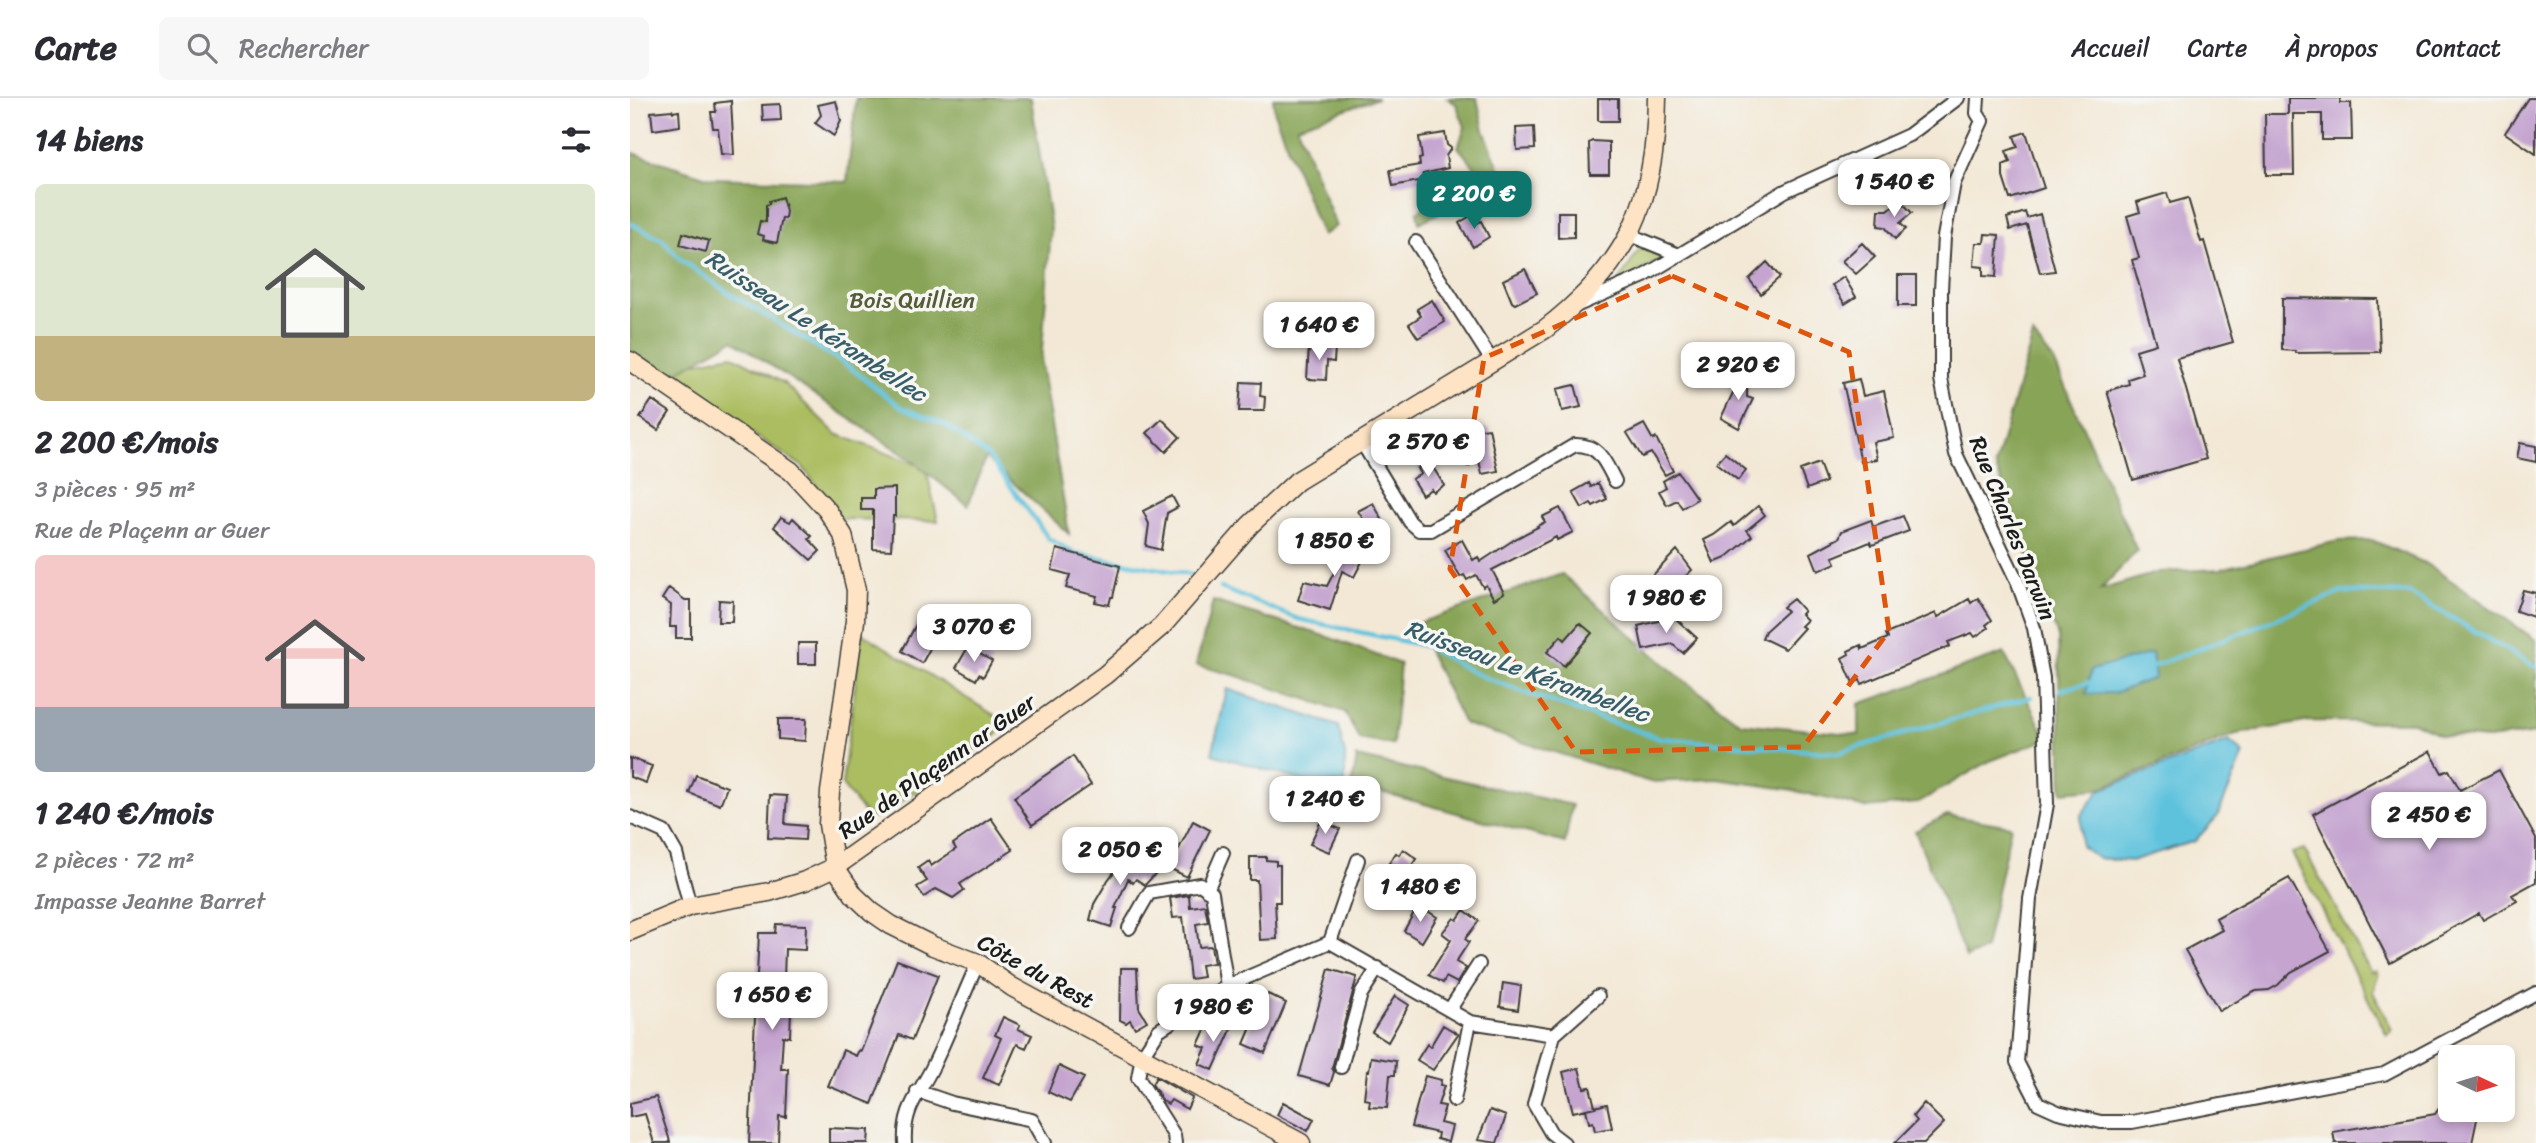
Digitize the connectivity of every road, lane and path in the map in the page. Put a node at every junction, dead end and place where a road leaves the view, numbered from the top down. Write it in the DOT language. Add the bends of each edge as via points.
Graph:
graph roads {
  1 [pos="1657,98"];
  2 [pos="1958,98"];
  3 [pos="1978,98"];
  4 [pos="1630,234"];
  5 [pos="1416,242"];
  6 [pos="1679,255"];
  7 [pos="1572,308"];
  8 [pos="630,361"];
  9 [pos="1492,361"];
  10 [pos="1361,442"];
  11 [pos="1615,481"];
  12 [pos="630,817"];
  13 [pos="1223,853"];
  14 [pos="1358,860"];
  15 [pos="835,867"];
  16 [pos="1207,890"];
  17 [pos="690,906"];
  18 [pos="1129,928"];
  19 [pos="630,932"];
  20 [pos="1330,942"];
  21 [pos="978,963"];
  22 [pos="1479,964"];
  23 [pos="1378,968"];
  24 [pos="1227,986"];
  25 [pos="2536,993"];
  26 [pos="1598,996"];
  27 [pos="1450,1009"];
  28 [pos="1470,1022"];
  29 [pos="1554,1035"];
  30 [pos="1142,1056"];
  31 [pos="1341,1067"];
  32 [pos="917,1091"];
  33 [pos="1454,1100"];
  34 [pos="905,1143"];
  35 [pos="1045,1143"];
  36 [pos="1175,1143"];
  37 [pos="1301,1143"];
  38 [pos="1564,1143"];
  1 -- 4 [label="main road, Rue de Plaçenn ar Guer" via="1652,161"];
  2 -- 6 [label="street" via="1909,135 1785,191"];
  3 -- 25 [label="street, Rue Charles Darwin" via="1977,113 1982,121 1954,183 1944,237 1941,379 1956,453 2017,581 2034,628 2043,678 2048,804 2030,899 2017,1062 2038,1102 2101,1122 2132,1122 2379,1075"];
  4 -- 6 [label="street"];
  4 -- 7 [label="main road, Rue de Plaçenn ar Guer" via="1610,266"];
  5 -- 9 [label="street"];
  6 -- 7 [label="street"];
  7 -- 9 [label="main road, Rue de Plaçenn ar Guer"];
  8 -- 15 [label="main road" via="791,471 843,535 856,590 830,792 828,824"];
  9 -- 10 [label="main road, Rue de Plaçenn ar Guer"];
  10 -- 11 [label="street" via="1419,530 1431,530 1575,444 1598,451"];
  10 -- 15 [label="main road, Rue de Plaçenn ar Guer" via="1297,481 1250,525 1162,626 1105,675"];
  12 -- 17 [label="street" via="664,832 676,853"];
  13 -- 16 [label="street"];
  14 -- 20 [label="street"];
  15 -- 17 [label="main road, Rue de Plaçenn ar Guer" via="769,892"];
  15 -- 21 [label="main road, Côte du Rest" via="854,895 882,919"];
  16 -- 18 [label="street" via="1200,884 1149,893"];
  16 -- 24 [label="street" via="1212,893"];
  17 -- 19 [label="main road, Rue de Plaçenn ar Guer"];
  20 -- 23 [label="street"];
  20 -- 24 [label="street"];
  21 -- 30 [label="main road, Côte du Rest" via="1012,987"];
  21 -- 32 [label="street" via="931,1070"];
  22 -- 27 [label="street"];
  23 -- 27 [label="street"];
  23 -- 31 [label="street" via="1362,994"];
  24 -- 30 [label="street" via="1159,1030"];
  26 -- 29 [label="street"];
  27 -- 28 [label="street"];
  28 -- 29 [label="street"];
  28 -- 33 [label="street"];
  29 -- 38 [label="street" via="1534,1104 1551,1133"];
  30 -- 36 [label="street" via="1138,1078"];
  30 -- 37 [label="main road, Côte du Rest"];
  32 -- 34 [label="street" via="907,1113"];
  32 -- 35 [label="street" via="1032,1120"];
}
